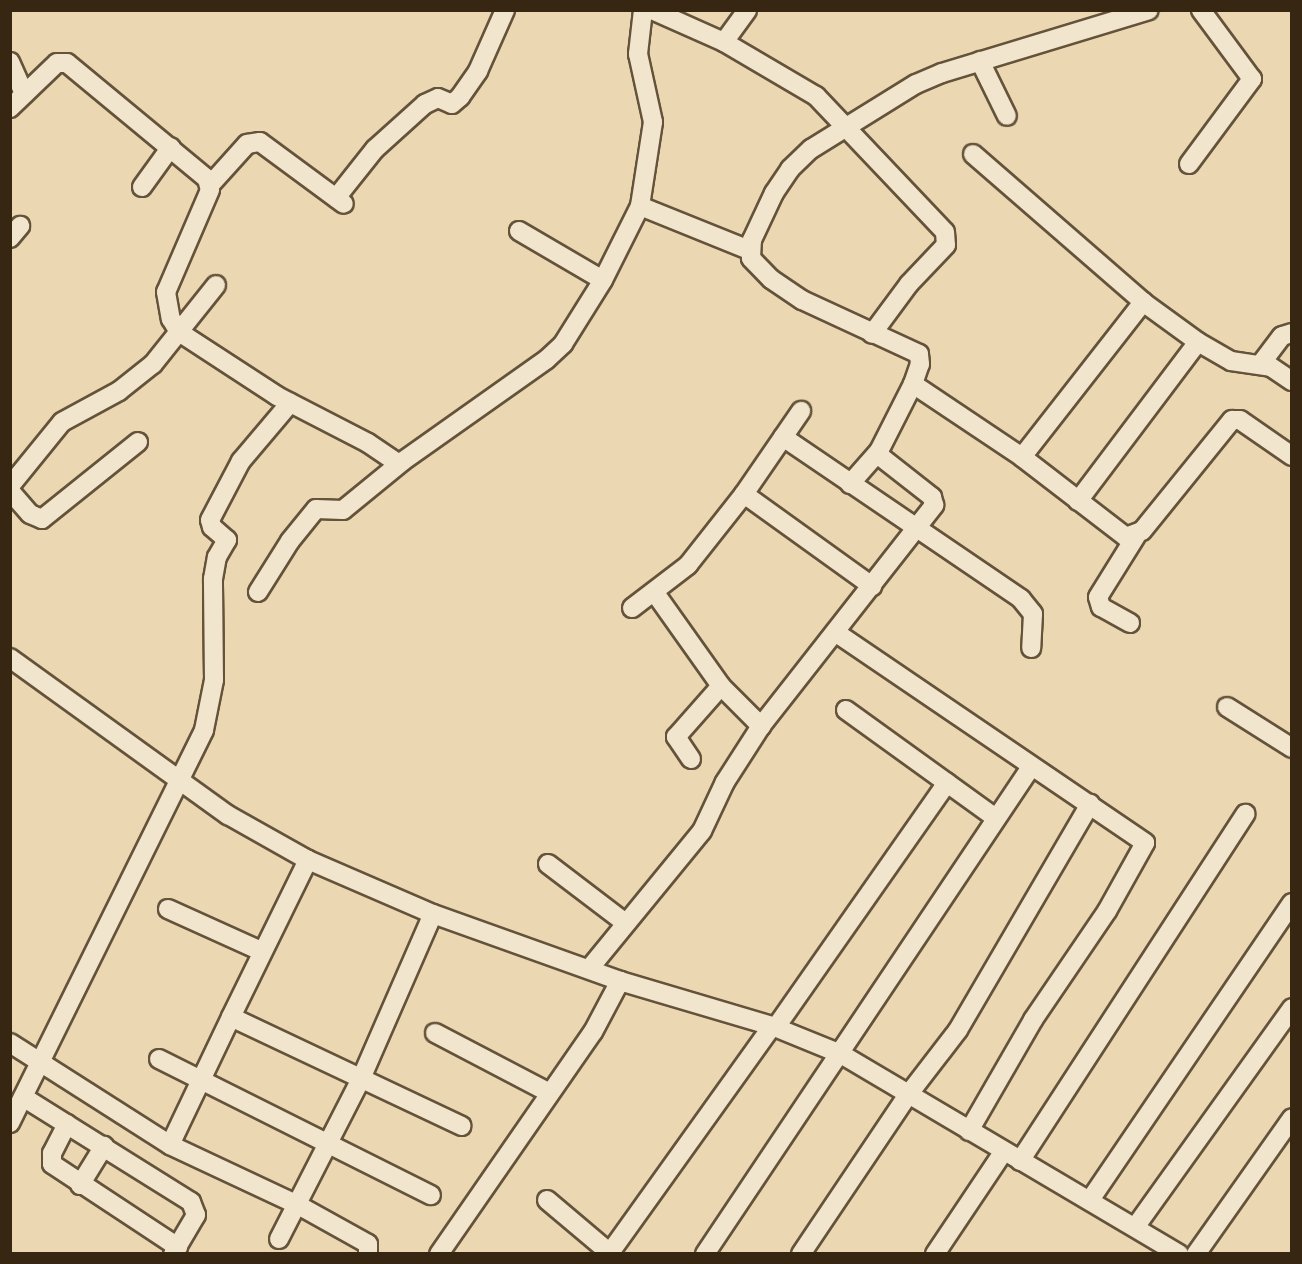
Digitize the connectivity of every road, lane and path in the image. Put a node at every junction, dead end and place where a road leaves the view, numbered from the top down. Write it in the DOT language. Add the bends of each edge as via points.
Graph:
graph roads {
  1 [pos="505,10"];
  2 [pos="643,10"];
  3 [pos="652,10"];
  4 [pos="747,10"];
  5 [pos="1149,10"];
  6 [pos="1201,10"];
  7 [pos="687,17"];
  8 [pos="724,42"];
  9 [pos="980,61"];
  10 [pos="10,62"];
  11 [pos="24,94"];
  12 [pos="10,108"];
  13 [pos="1007,116"];
  14 [pos="843,128"];
  15 [pos="171,147"];
  16 [pos="973,154"];
  17 [pos="1189,164"];
  18 [pos="211,184"];
  19 [pos="142,187"];
  20 [pos="640,206"];
  21 [pos="519,231"];
  22 [pos="749,250"];
  23 [pos="603,280"];
  24 [pos="216,285"];
  25 [pos="1143,302"];
  26 [pos="179,332"];
  27 [pos="1292,333"];
  28 [pos="872,334"];
  29 [pos="1198,342"];
  30 [pos="1260,365"];
  31 [pos="1292,381"];
  32 [pos="913,384"];
  33 [pos="290,403"];
  34 [pos="801,411"];
  35 [pos="783,437"];
  36 [pos="138,442"];
  37 [pos="879,451"];
  38 [pos="1292,456"];
  39 [pos="1022,457"];
  40 [pos="399,464"];
  41 [pos="850,484"];
  42 [pos="10,486"];
  43 [pos="10,491"];
  44 [pos="744,494"];
  45 [pos="1078,501"];
  46 [pos="915,529"];
  47 [pos="1136,536"];
  48 [pos="872,586"];
  49 [pos="258,592"];
  50 [pos="655,593"];
  51 [pos="632,608"];
  52 [pos="1130,623"];
  53 [pos="835,632"];
  54 [pos="1031,648"];
  55 [pos="10,658"];
  56 [pos="721,686"];
  57 [pos="1227,707"];
  58 [pos="846,710"];
  59 [pos="761,726"];
  60 [pos="1292,748"];
  61 [pos="691,759"];
  62 [pos="1031,767"];
  63 [pos="181,779"];
  64 [pos="947,783"];
  65 [pos="1090,804"];
  66 [pos="1245,814"];
  67 [pos="996,818"];
  68 [pos="308,860"];
  69 [pos="548,864"];
  70 [pos="1292,903"];
  71 [pos="168,909"];
  72 [pos="433,914"];
  73 [pos="624,922"];
  74 [pos="261,951"];
  75 [pos="589,969"];
  76 [pos="620,981"];
  77 [pos="1292,1008"];
  78 [pos="231,1017"];
  79 [pos="774,1027"];
  80 [pos="435,1033"];
  81 [pos="27,1053"];
  82 [pos="841,1054"];
  83 [pos="159,1059"];
  84 [pos="198,1081"];
  85 [pos="360,1081"];
  86 [pos="548,1092"];
  87 [pos="908,1095"];
  88 [pos="23,1097"];
  89 [pos="1292,1118"];
  90 [pos="10,1123"];
  91 [pos="67,1124"];
  92 [pos="462,1126"];
  93 [pos="969,1131"];
  94 [pos="329,1142"];
  95 [pos="170,1145"];
  96 [pos="104,1146"];
  97 [pos="1004,1151"];
  98 [pos="1020,1161"];
  99 [pos="80,1185"];
  100 [pos="431,1195"];
  101 [pos="547,1200"];
  102 [pos="1090,1200"];
  103 [pos="298,1205"];
  104 [pos="1136,1226"];
  105 [pos="279,1239"];
  106 [pos="176,1250"];
  107 [pos="610,1253"];
  108 [pos="368,1254"];
  109 [pos="439,1254"];
  110 [pos="705,1254"];
  111 [pos="801,1254"];
  112 [pos="935,1254"];
  113 [pos="1179,1254"];
  114 [pos="1196,1254"];
  1 -- 18 [label="street" via="478,71 460,97 452,104 438,98 425,104 370,154 340,201 260,142 247,144"];
  2 -- 20 [label="street" via="638,54 653,122"];
  3 -- 7 [label="street"];
  4 -- 8 [label="street"];
  5 -- 9 [label="street"];
  6 -- 17 [label="street" via="1252,79"];
  7 -- 8 [label="street"];
  8 -- 14 [label="street" via="802,86"];
  9 -- 13 [label="street"];
  9 -- 14 [label="street" via="916,84"];
  10 -- 11 [label="street"];
  11 -- 12 [label="street"];
  11 -- 15 [label="street" via="57,63 67,63"];
  14 -- 22 [label="street" via="790,169 774,193"];
  14 -- 28 [label="street" via="948,237 946,245 909,284"];
  15 -- 18 [label="street"];
  15 -- 19 [label="street"];
  16 -- 25 [label="street"];
  18 -- 26 [label="street" via="166,292 171,319"];
  20 -- 22 [label="street"];
  20 -- 23 [label="street"];
  21 -- 23 [label="street"];
  22 -- 28 [label="street" via="771,279 802,300"];
  23 -- 40 [label="street" via="555,353"];
  24 -- 26 [label="street"];
  25 -- 29 [label="street"];
  25 -- 39 [label="street"];
  26 -- 33 [label="street"];
  26 -- 42 [label="street" via="153,364 119,391 51,432"];
  27 -- 30 [label="street" via="1282,336"];
  28 -- 32 [label="street" via="919,354"];
  29 -- 30 [label="street" via="1231,361"];
  29 -- 45 [label="street"];
  30 -- 31 [label="street" via="1271,367"];
  32 -- 37 [label="street"];
  32 -- 39 [label="street"];
  33 -- 40 [label="street" via="368,443"];
  33 -- 63 [label="street" via="241,461 210,520 227,540 217,557 213,579 212,700 204,730"];
  34 -- 35 [label="street"];
  35 -- 41 [label="street"];
  35 -- 44 [label="street"];
  36 -- 43 [label="street" via="42,519 30,514"];
  37 -- 41 [label="street"];
  37 -- 46 [label="street" via="934,501"];
  38 -- 47 [label="street" via="1240,420 1232,420"];
  39 -- 45 [label="street"];
  40 -- 49 [label="street" via="343,510 320,508 311,513"];
  41 -- 46 [label="street"];
  44 -- 48 [label="street"];
  44 -- 50 [label="street" via="688,566"];
  45 -- 47 [label="street" via="1126,537"];
  46 -- 48 [label="street"];
  46 -- 54 [label="street" via="1029,607 1034,627"];
  47 -- 52 [label="street" via="1098,597 1101,607"];
  48 -- 53 [label="street"];
  50 -- 51 [label="street"];
  50 -- 56 [label="street"];
  53 -- 59 [label="street"];
  53 -- 62 [label="street"];
  55 -- 63 [label="street"];
  56 -- 59 [label="street"];
  56 -- 61 [label="street" via="676,737"];
  57 -- 60 [label="street"];
  58 -- 64 [label="street"];
  59 -- 73 [label="street" via="725,782 702,831"];
  62 -- 65 [label="street"];
  62 -- 67 [label="street"];
  63 -- 68 [label="street" via="228,815"];
  63 -- 81 [label="street"];
  64 -- 67 [label="street"];
  64 -- 79 [label="street" via="891,858 802,995"];
  65 -- 87 [label="street" via="958,1030"];
  65 -- 93 [label="street" via="1143,839 1144,847 1107,911 1033,1020"];
  66 -- 98 [label="street"];
  67 -- 82 [label="street"];
  68 -- 72 [label="street"];
  68 -- 74 [label="street"];
  69 -- 73 [label="street"];
  70 -- 102 [label="street"];
  71 -- 74 [label="street"];
  72 -- 75 [label="street"];
  72 -- 85 [label="street"];
  73 -- 75 [label="street"];
  74 -- 78 [label="street"];
  75 -- 76 [label="street"];
  76 -- 79 [label="street"];
  76 -- 86 [label="street" via="593,1032"];
  77 -- 104 [label="street"];
  78 -- 84 [label="street"];
  78 -- 85 [label="street"];
  79 -- 82 [label="street"];
  79 -- 107 [label="street"];
  80 -- 86 [label="street"];
  81 -- 88 [label="street"];
  81 -- 95 [label="street"];
  82 -- 87 [label="street"];
  82 -- 110 [label="street"];
  83 -- 84 [label="street"];
  84 -- 94 [label="street"];
  84 -- 95 [label="street"];
  85 -- 92 [label="street"];
  85 -- 94 [label="street"];
  86 -- 109 [label="street"];
  87 -- 93 [label="street"];
  87 -- 111 [label="street"];
  88 -- 90 [label="street"];
  88 -- 91 [label="street"];
  89 -- 114 [label="street"];
  91 -- 96 [label="street"];
  91 -- 99 [label="street" via="52,1153 52,1164"];
  93 -- 97 [label="street"];
  94 -- 100 [label="street"];
  94 -- 103 [label="street"];
  95 -- 103 [label="street"];
  96 -- 99 [label="street"];
  96 -- 106 [label="street" via="195,1207 196,1215"];
  97 -- 98 [label="street"];
  97 -- 112 [label="street"];
  98 -- 102 [label="street"];
  99 -- 106 [label="street"];
  101 -- 107 [label="street"];
  102 -- 104 [label="street"];
  103 -- 105 [label="street"];
  103 -- 108 [label="street" via="368,1244"];
  104 -- 113 [label="street"];
}
